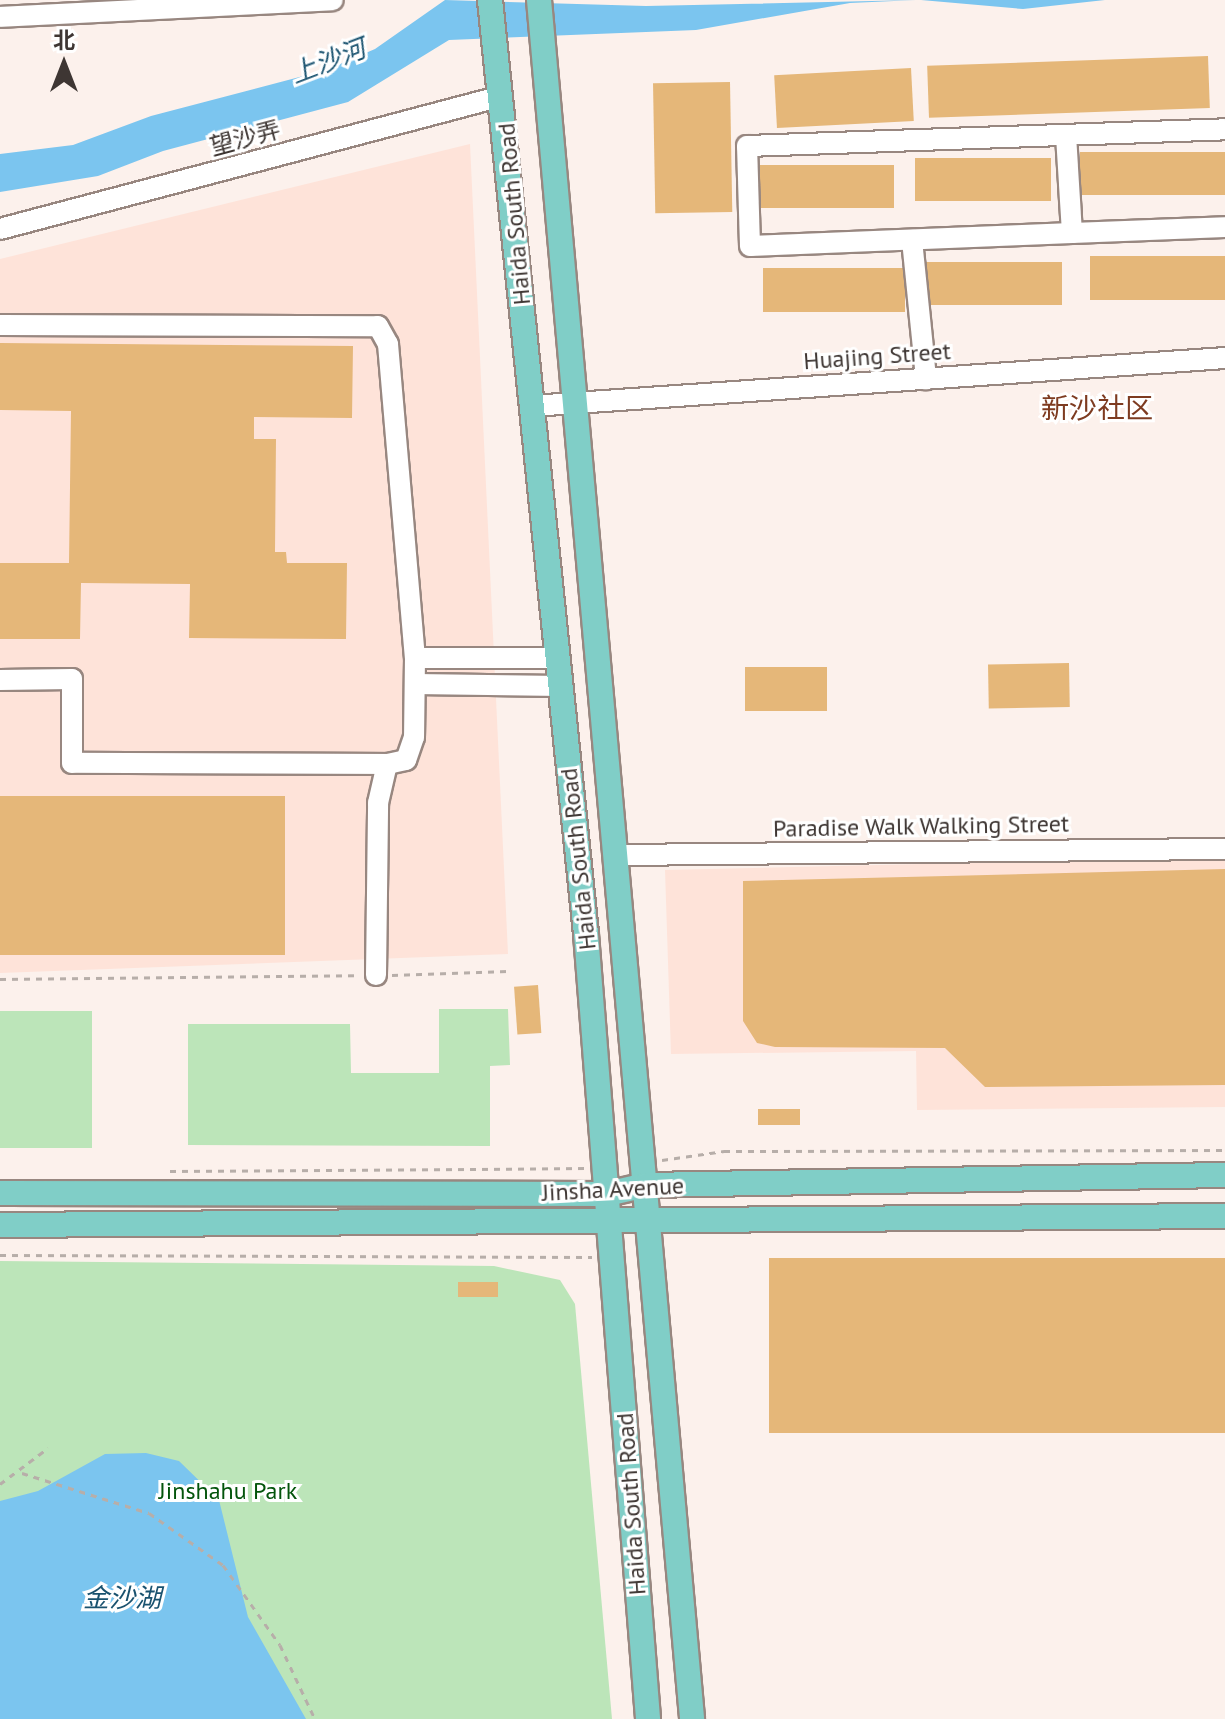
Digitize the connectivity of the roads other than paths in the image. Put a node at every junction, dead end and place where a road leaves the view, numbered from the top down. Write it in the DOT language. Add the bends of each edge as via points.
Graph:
graph roads {
  1 [pos="333,0"];
  2 [pos="490,0"];
  3 [pos="539,0"];
  4 [pos="0,17"];
  5 [pos="502,96"];
  6 [pos="1225,129"];
  7 [pos="1066,135"];
  8 [pos="1225,227"];
  9 [pos="0,229"];
  10 [pos="1072,233"];
  11 [pos="912,240"];
  12 [pos="0,325"];
  13 [pos="1225,358"];
  14 [pos="926,379"];
  15 [pos="580,403"];
  16 [pos="532,406"];
  17 [pos="415,658"];
  18 [pos="558,658"];
  19 [pos="0,680"];
  20 [pos="415,684"];
  21 [pos="561,686"];
  22 [pos="387,764"];
  23 [pos="1225,849"];
  24 [pos="617,855"];
  25 [pos="376,975"];
  26 [pos="1225,1175"];
  27 [pos="646,1185"];
  28 [pos="0,1193"];
  29 [pos="607,1194"];
  30 [pos="1225,1216"];
  31 [pos="610,1220"];
  32 [pos="649,1221"];
  33 [pos="0,1225"];
  34 [pos="648,1719"];
  35 [pos="692,1719"];
  1 -- 4 [label="street"];
  2 -- 5 [label="main road, Haida South Road"];
  3 -- 15 [label="main road, Haida South Road"];
  5 -- 9 [label="street, 望沙弄"];
  5 -- 16 [label="main road, Haida South Road"];
  6 -- 7 [label="street"];
  7 -- 10 [label="street"];
  7 -- 11 [label="street" via="747,146 750,246"];
  8 -- 10 [label="street"];
  10 -- 11 [label="street"];
  11 -- 14 [label="street"];
  12 -- 17 [label="street" via="378,326 388,344"];
  13 -- 14 [label="street, Huajing Street"];
  14 -- 15 [label="street, Huajing Street"];
  15 -- 16 [label="street, Huajing Street"];
  15 -- 24 [label="main road, Haida South Road"];
  16 -- 18 [label="main road, Haida South Road"];
  17 -- 18 [label="street"];
  17 -- 20 [label="street"];
  18 -- 21 [label="main road, Haida South Road"];
  19 -- 22 [label="street" via="72,679 72,763"];
  20 -- 21 [label="street"];
  20 -- 22 [label="street" via="410,749 406,760"];
  21 -- 29 [label="main road, Haida South Road"];
  22 -- 25 [label="street" via="378,803"];
  23 -- 24 [label="street, Paradise Walk Walking Street"];
  24 -- 27 [label="main road, Haida South Road"];
  26 -- 27 [label="main road, Jinsha Avenue"];
  27 -- 29 [label="main road, Jinsha Avenue"];
  27 -- 32 [label="main road, Haida South Road"];
  28 -- 29 [label="main road, Jinsha Avenue"];
  29 -- 31 [label="main road, Haida South Road"];
  30 -- 32 [label="main road, Jinsha Avenue"];
  31 -- 32 [label="main road, Jinsha Avenue"];
  31 -- 33 [label="main road, Jinsha Avenue"];
  31 -- 34 [label="main road, Haida South Road"];
  32 -- 35 [label="main road, Haida South Road"];
}
